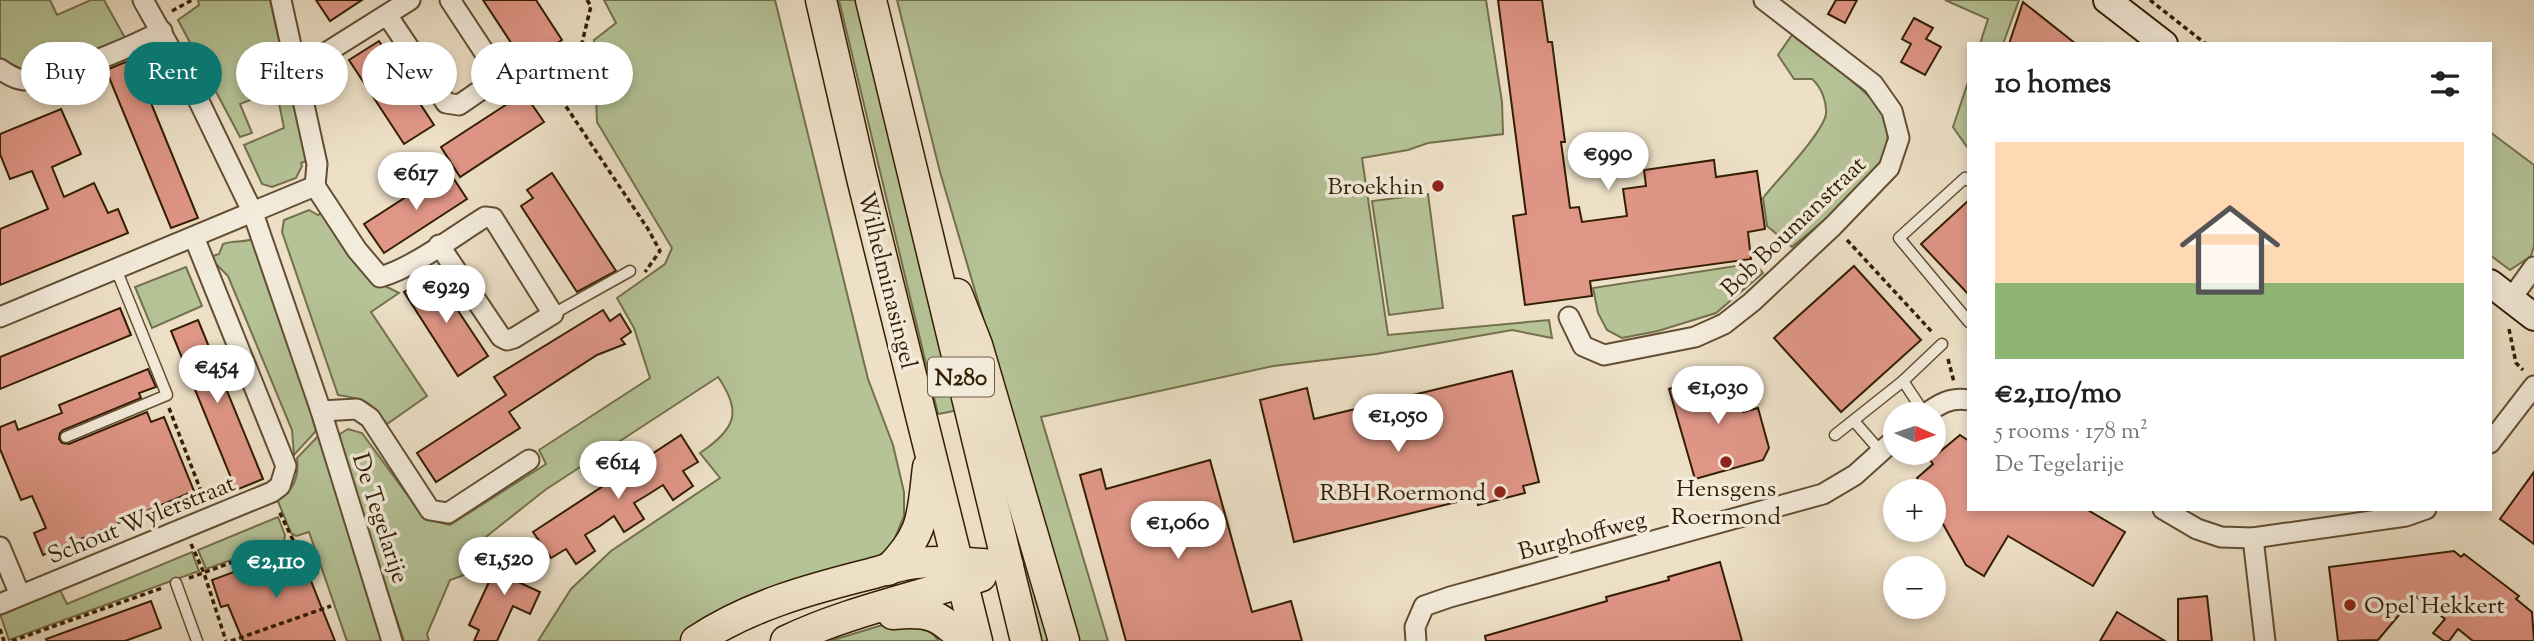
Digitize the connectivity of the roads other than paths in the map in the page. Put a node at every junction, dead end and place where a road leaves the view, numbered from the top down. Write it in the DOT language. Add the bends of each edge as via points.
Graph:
graph roads {
  1 [pos="143,0"];
  2 [pos="281,0"];
  3 [pos="410,0"];
  4 [pos="450,0"];
  5 [pos="821,0"];
  6 [pos="872,0"];
  7 [pos="1764,0"];
  8 [pos="2107,0"];
  9 [pos="387,15"];
  10 [pos="162,32"];
  11 [pos="291,42"];
  12 [pos="343,42"];
  13 [pos="2162,42"];
  14 [pos="0,69"];
  15 [pos="304,105"];
  16 [pos="1967,180"];
  17 [pos="315,186"];
  18 [pos="915,188"];
  19 [pos="253,213"];
  20 [pos="194,237"];
  21 [pos="439,245"];
  22 [pos="2534,267"];
  23 [pos="116,269"];
  24 [pos="630,271"];
  25 [pos="2492,285"];
  26 [pos="2511,299"];
  27 [pos="554,314"];
  28 [pos="0,317"];
  29 [pos="1569,317"];
  30 [pos="2534,317"];
  31 [pos="1967,320"];
  32 [pos="1942,344"];
  33 [pos="2529,379"];
  34 [pos="1903,381"];
  35 [pos="1917,402"];
  36 [pos="321,411"];
  37 [pos="1854,421"];
  38 [pos="1835,435"];
  39 [pos="66,437"];
  40 [pos="2492,440"];
  41 [pos="1883,442"];
  42 [pos="931,449"];
  43 [pos="1883,450"];
  44 [pos="529,460"];
  45 [pos="2166,511"];
  46 [pos="2420,511"];
  47 [pos="2253,538"];
  48 [pos="0,547"];
  49 [pos="1008,566"];
  50 [pos="888,570"];
  51 [pos="961,572"];
  52 [pos="176,583"];
  53 [pos="20,595"];
  54 [pos="0,604"];
  55 [pos="833,620"];
  56 [pos="197,641"];
  57 [pos="392,641"];
  58 [pos="696,641"];
  59 [pos="786,641"];
  60 [pos="965,641"];
  61 [pos="977,641"];
  62 [pos="1026,641"];
  63 [pos="1064,641"];
  64 [pos="1416,641"];
  65 [pos="2265,641"];
  1 -- 10 [label="street, De Tegelarije"];
  2 -- 11 [label="street"];
  3 -- 9 [label="street"];
  4 -- 9 [label="street" via="496,70 494,81 459,105 446,103"];
  5 -- 42 [label="main road, Wilhelminasingel / N280"];
  6 -- 18 [label="main road, Wilhelminasingel / N280"];
  7 -- 29 [label="street, Bob Boumanstraat" via="1873,84 1892,111 1899,138 1889,169 1724,324 1695,337 1604,355 1583,346"];
  8 -- 13 [label="street"];
  9 -- 12 [label="street"];
  10 -- 14 [label="street" via="45,78 25,80"];
  10 -- 19 [label="street, De Tegelarije"];
  15 -- 17 [label="street" via="317,164"];
  16 -- 31 [label="lane" via="1899,238"];
  17 -- 19 [label="street"];
  17 -- 21 [label="street" via="380,277 396,273"];
  18 -- 49 [label="main road, Wilhelminasingel / N280"];
  18 -- 63 [label="main road, N280" via="977,345"];
  19 -- 20 [label="street"];
  19 -- 36 [label="street, De Tegelarije"];
  20 -- 23 [label="street"];
  20 -- 53 [label="street, Schout Wylerstraat" via="286,466 280,486"];
  21 -- 27 [label="street" via="507,341"];
  21 -- 27 [label="street" via="485,217 493,218"];
  22 -- 26 [label="street"];
  23 -- 28 [label="street"];
  23 -- 39 [label="lane" via="167,396"];
  24 -- 27 [label="lane"];
  25 -- 26 [label="street"];
  26 -- 30 [label="street"];
  32 -- 34 [label="lane"];
  33 -- 40 [label="street"];
  34 -- 35 [label="lane"];
  34 -- 37 [label="lane"];
  36 -- 44 [label="street" via="357,409 370,418 430,510 448,513"];
  36 -- 57 [label="street, De Tegelarije"];
  37 -- 38 [label="lane"];
  37 -- 41 [label="lane"];
  42 -- 50 [label="main road, N280" via="917,534"];
  42 -- 51 [label="main road, Wilhelminasingel / N280"];
  43 -- 64 [label="street, Burghoffweg" via="1823,494 1424,607 1415,627"];
  45 -- 47 [label="street" via="2221,537"];
  46 -- 47 [label="street"];
  47 -- 65 [label="street"];
  48 -- 53 [label="street"];
  49 -- 51 [label="main road"];
  49 -- 62 [label="main road, Wilhelminasingel / N280"];
  50 -- 51 [label="main road" via="915,563"];
  50 -- 58 [label="main road" via="768,605"];
  51 -- 55 [label="main road"];
  51 -- 61 [label="main road, Wilhelminasingel / N280"];
  52 -- 56 [label="lane"];
  53 -- 54 [label="street, Schout Wylerstraat"];
  55 -- 59 [label="main road"];
  55 -- 60 [label="main road" via="925,612 949,624"];
}
